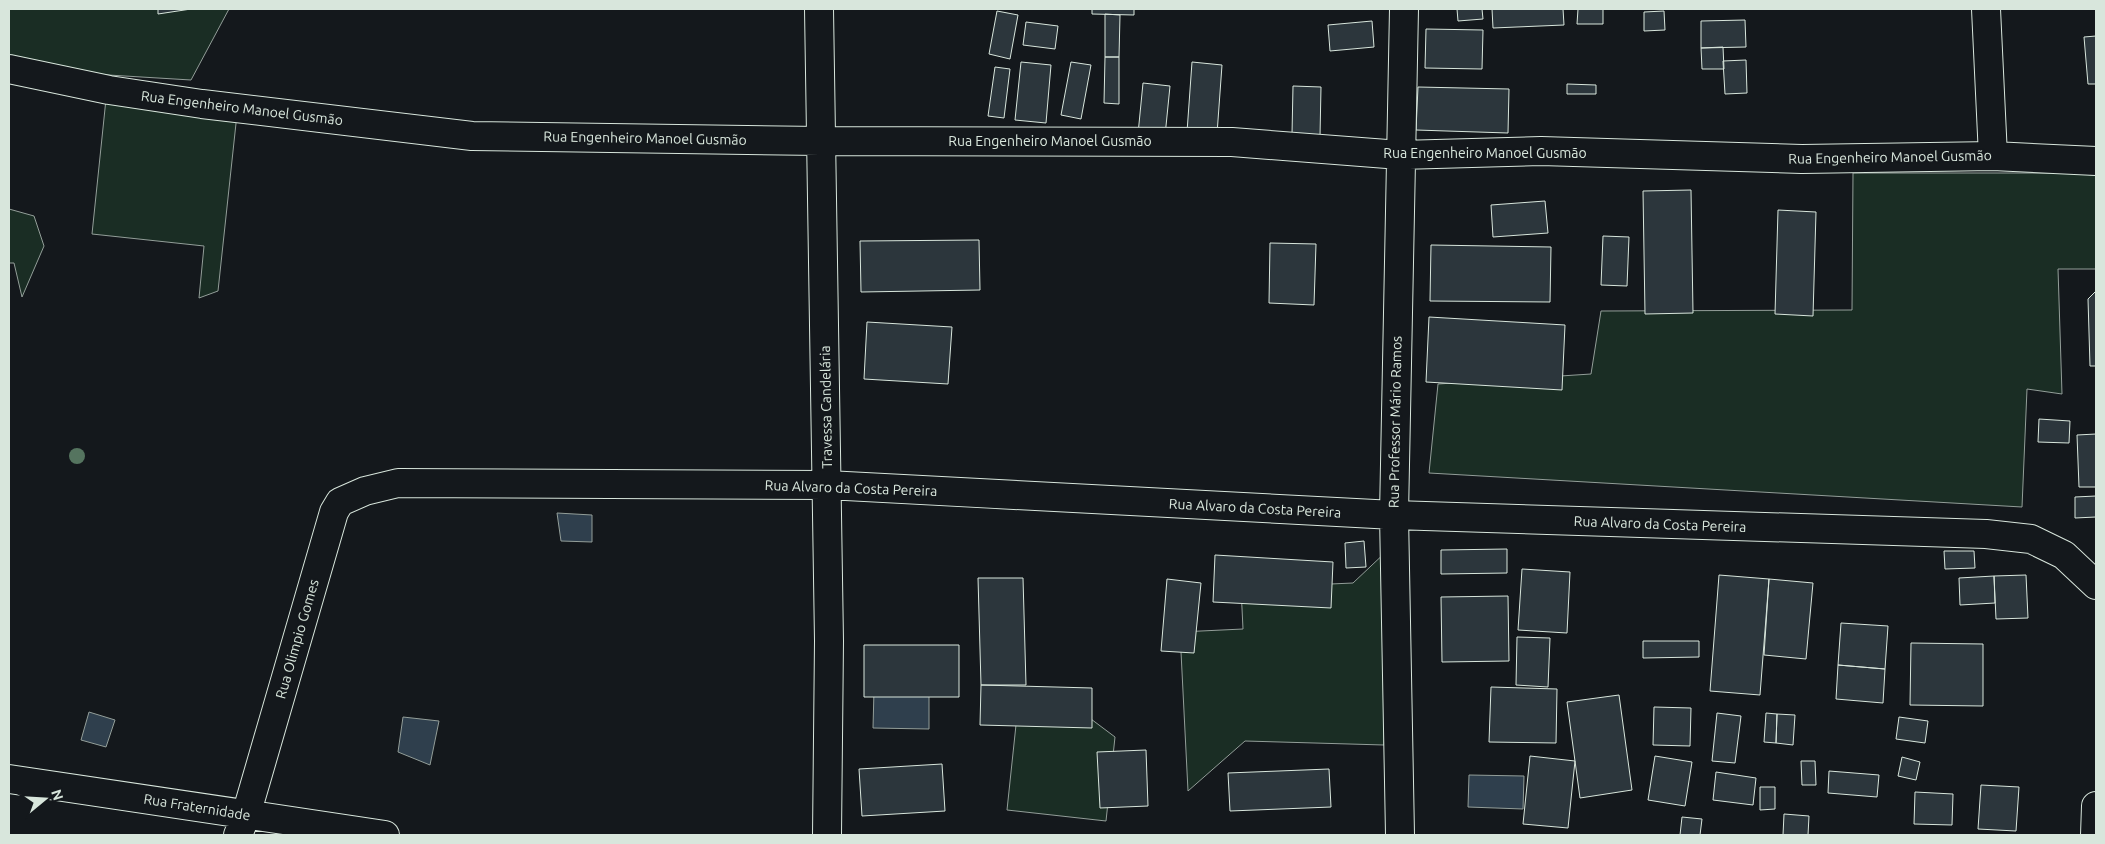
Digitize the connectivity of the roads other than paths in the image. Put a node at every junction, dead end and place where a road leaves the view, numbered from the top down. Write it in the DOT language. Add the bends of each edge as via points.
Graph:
graph roads {
  1 [pos="819,9"];
  2 [pos="1404,9"];
  3 [pos="1986,9"];
  4 [pos="9,69"];
  5 [pos="820,141"];
  6 [pos="1400,155"];
  7 [pos="1993,156"];
  8 [pos="2096,161"];
  9 [pos="398,483"];
  10 [pos="827,485"];
  11 [pos="1394,515"];
  12 [pos="2096,585"];
  13 [pos="9,779"];
  14 [pos="2096,806"];
  15 [pos="242,825"];
  16 [pos="385,835"];
  17 [pos="827,835"];
  18 [pos="1400,835"];
  19 [pos="2095,835"];
  1 -- 5 [label="street, Travessa Candelária"];
  2 -- 6 [label="street, Rua Professor Mário Ramos"];
  3 -- 7 [label="street"];
  4 -- 5 [label="street, Rua Engenheiro Manoel Gusmão" via="109,90 211,106 472,136"];
  5 -- 6 [label="street, Rua Engenheiro Manoel Gusmão" via="1232,142"];
  5 -- 10 [label="street, Travessa Candelária"];
  6 -- 7 [label="street, Rua Engenheiro Manoel Gusmão" via="1541,151 1802,159"];
  6 -- 11 [label="street, Rua Professor Mário Ramos"];
  7 -- 8 [label="street, Rua Engenheiro Manoel Gusmão"];
  9 -- 10 [label="street, Rua Alvaro da Costa Pereira"];
  9 -- 15 [label="street, Rua Olimpio Gomes" via="365,491 340,502 334,512"];
  10 -- 11 [label="street, Rua Alvaro da Costa Pereira"];
  10 -- 17 [label="street, Travessa Candelária"];
  11 -- 12 [label="street, Rua Alvaro da Costa Pereira" via="1986,534 2031,539 2064,555"];
  11 -- 18 [label="street, Rua Professor Mário Ramos"];
  13 -- 15 [label="street, Rua Fraternidade"];
  14 -- 19 [label="street"];
  15 -- 16 [label="street, Rua Fraternidade"];
}
